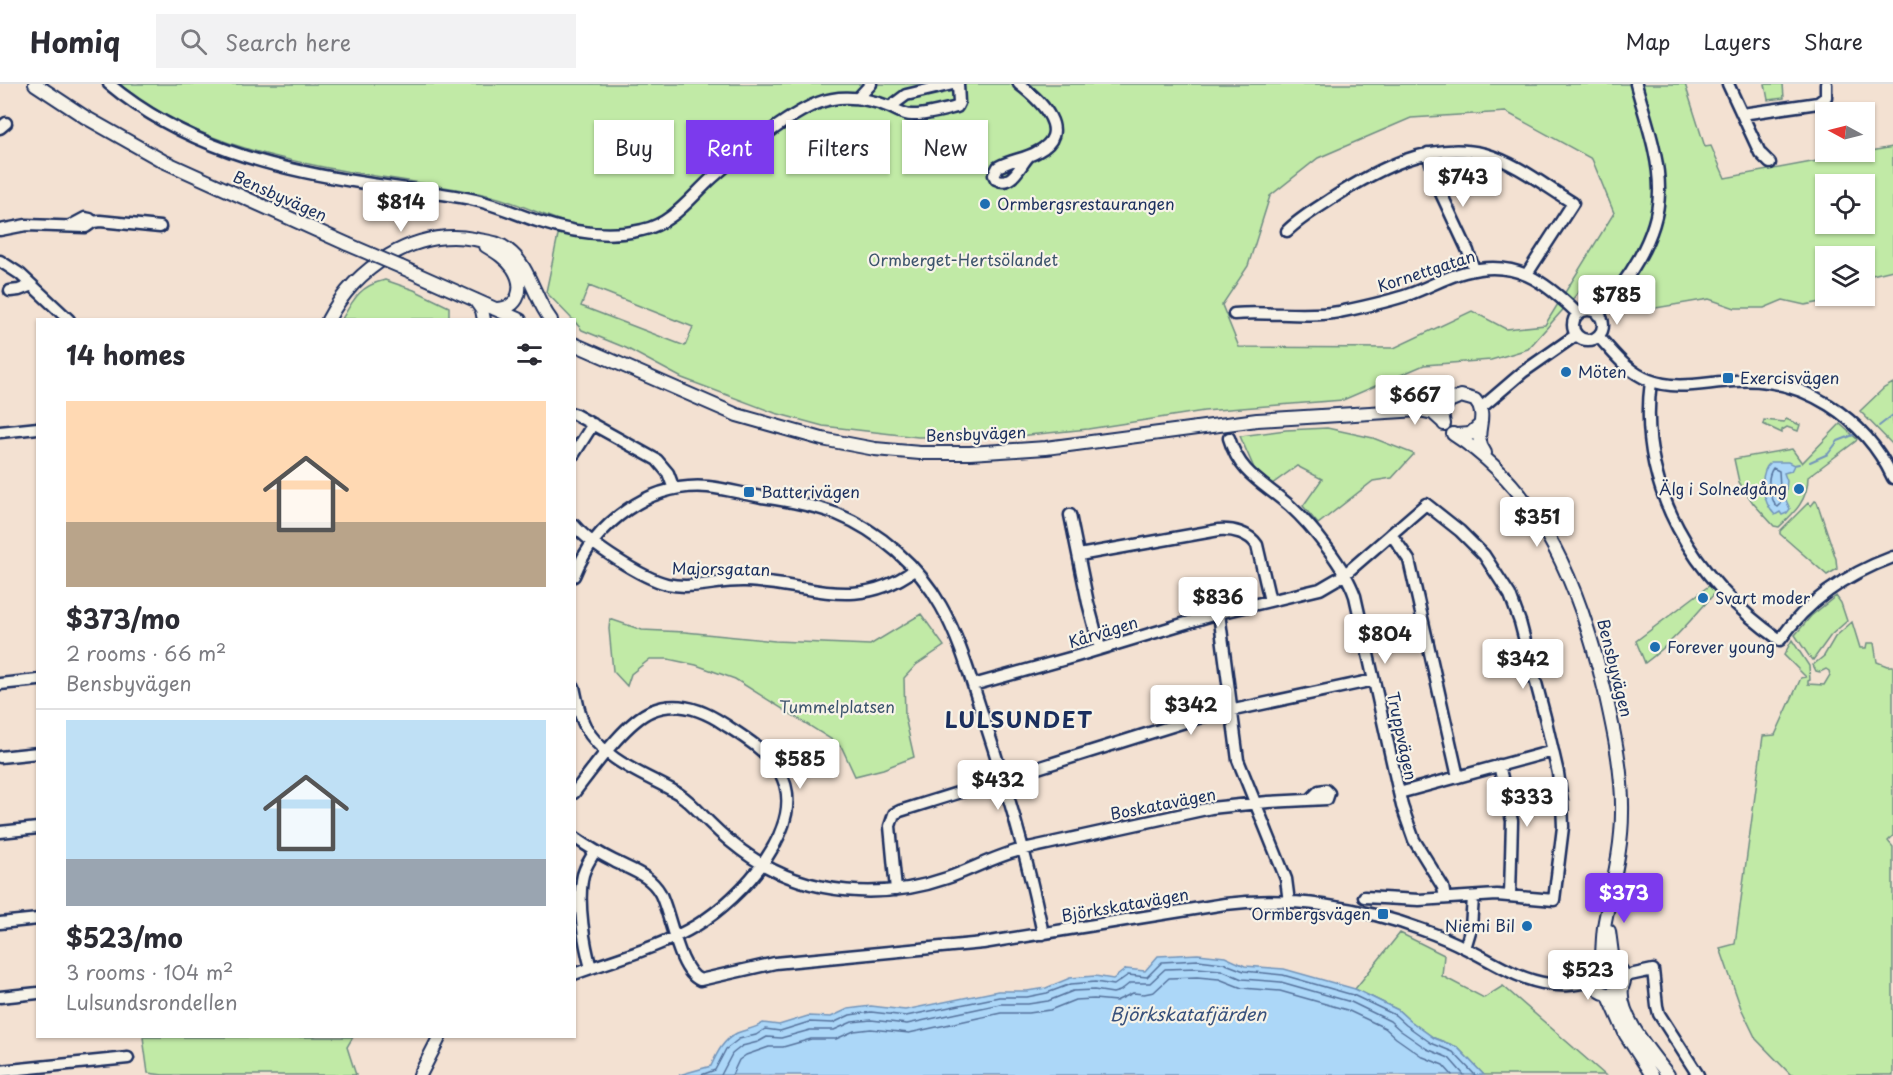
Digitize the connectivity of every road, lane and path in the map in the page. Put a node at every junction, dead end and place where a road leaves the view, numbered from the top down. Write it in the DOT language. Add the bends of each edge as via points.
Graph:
graph roads {
  1 [pos="35,84"];
  2 [pos="109,84"];
  3 [pos="871,84"];
  4 [pos="955,84"];
  5 [pos="1019,84"];
  6 [pos="1636,84"];
  7 [pos="1728,84"];
  8 [pos="1826,84"];
  9 [pos="858,98"];
  10 [pos="890,107"];
  11 [pos="1742,114"];
  12 [pos="1428,153"];
  13 [pos="1028,157"];
  14 [pos="1770,163"];
  15 [pos="160,227"];
  16 [pos="0,230"];
  17 [pos="1287,231"];
  18 [pos="478,240"];
  19 [pos="0,261"];
  20 [pos="1474,270"];
  21 [pos="1527,274"];
  22 [pos="32,285"];
  23 [pos="10,291"];
  24 [pos="475,300"];
  25 [pos="494,308"];
  26 [pos="1234,314"];
  27 [pos="1578,314"];
  28 [pos="1598,315"];
  29 [pos="67,318"];
  30 [pos="329,318"];
  31 [pos="484,318"];
  32 [pos="516,318"];
  33 [pos="550,318"];
  34 [pos="1576,335"];
  35 [pos="1598,336"];
  36 [pos="576,345"];
  37 [pos="1651,381"];
  38 [pos="1455,398"];
  39 [pos="1481,408"];
  40 [pos="1396,412"];
  41 [pos="576,415"];
  42 [pos="1443,422"];
  43 [pos="593,424"];
  44 [pos="1480,425"];
  45 [pos="36,428"];
  46 [pos="0,432"];
  47 [pos="1453,434"];
  48 [pos="1229,438"];
  49 [pos="576,451"];
  50 [pos="1494,464"];
  51 [pos="1893,478"];
  52 [pos="674,489"];
  53 [pos="1070,515"];
  54 [pos="576,527"];
  55 [pos="1391,534"];
  56 [pos="593,541"];
  57 [pos="1079,555"];
  58 [pos="1893,557"];
  59 [pos="914,570"];
  60 [pos="576,572"];
  61 [pos="1344,575"];
  62 [pos="1270,601"];
  63 [pos="1219,613"];
  64 [pos="1100,648"];
  65 [pos="36,680"];
  66 [pos="1374,680"];
  67 [pos="0,684"];
  68 [pos="972,685"];
  69 [pos="576,694"];
  70 [pos="1231,710"];
  71 [pos="1553,751"];
  72 [pos="607,752"];
  73 [pos="36,753"];
  74 [pos="0,757"];
  75 [pos="1499,765"];
  76 [pos="1458,777"];
  77 [pos="1003,778"];
  78 [pos="576,791"];
  79 [pos="1399,793"];
  80 [pos="1310,800"];
  81 [pos="1256,804"];
  82 [pos="36,828"];
  83 [pos="0,832"];
  84 [pos="576,838"];
  85 [pos="1024,849"];
  86 [pos="595,850"];
  87 [pos="762,864"];
  88 [pos="896,890"];
  89 [pos="1510,896"];
  90 [pos="1364,897"];
  91 [pos="1473,897"];
  92 [pos="1445,898"];
  93 [pos="1289,902"];
  94 [pos="1609,904"];
  95 [pos="36,919"];
  96 [pos="0,923"];
  97 [pos="1042,934"];
  98 [pos="676,937"];
  99 [pos="1465,948"];
  100 [pos="1617,965"];
  101 [pos="1601,966"];
  102 [pos="591,968"];
  103 [pos="576,973"];
  104 [pos="1594,981"];
  105 [pos="1623,982"];
  106 [pos="36,993"];
  107 [pos="1608,994"];
  108 [pos="0,997"];
  109 [pos="439,1038"];
  110 [pos="128,1058"];
  111 [pos="0,1071"];
  112 [pos="420,1075"];
  113 [pos="1652,1075"];
  114 [pos="1668,1075"];
  115 [pos="1698,1075"];
  1 -- 24 [label="main road, Bensbyvägen, bridge" via="163,161"];
  2 -- 9 [label="street" via="175,129 235,153 362,183 476,200 559,228 605,234 661,224 728,164 799,113 828,99"];
  3 -- 9 [label="street"];
  4 -- 10 [label="street" via="906,95"];
  4 -- 10 [label="street" via="957,107 910,115"];
  5 -- 13 [label="street" via="1045,109 1054,126 1051,143"];
  6 -- 28 [label="street" via="1658,173 1656,219 1647,243"];
  7 -- 11 [label="street"];
  8 -- 11 [label="street" via="1826,97 1818,103"];
  9 -- 10 [label="street"];
  11 -- 14 [label="street" via="1760,153"];
  12 -- 17 [label="street" via="1358,182"];
  12 -- 20 [label="street"];
  12 -- 21 [label="street" via="1461,150 1497,158 1573,203"];
  15 -- 16 [label="street" via="100,221 86,227 26,225"];
  18 -- 25 [label="main road" via="507,260 518,279 520,291 516,301 508,307"];
  18 -- 30 [label="main road" via="434,239 392,254 353,283"];
  18 -- 33 [label="main road" via="493,242 516,257"];
  19 -- 22 [label="street"];
  20 -- 21 [label="street, Kornettgatan" via="1502,268"];
  20 -- 26 [label="street, Kornettgatan" via="1404,296 1340,312"];
  21 -- 27 [label="street, Kornettgatan" via="1546,284"];
  22 -- 23 [label="street"];
  22 -- 29 [label="street"];
  24 -- 25 [label="main road, Bensbyvägen"];
  24 -- 31 [label="main road"];
  25 -- 32 [label="main road, Bensbyvägen"];
  27 -- 28 [label="street" via="1587,310"];
  27 -- 34 [label="street" via="1573,323"];
  28 -- 35 [label="street" via="1602,324"];
  34 -- 35 [label="street" via="1588,340"];
  34 -- 39 [label="street"];
  35 -- 37 [label="street" via="1628,368"];
  36 -- 40 [label="main road, Bensbyvägen" via="737,415 822,439 922,453 1046,448 1257,420"];
  37 -- 51 [label="street" via="1677,386 1754,381 1809,394 1856,425 1878,451"];
  37 -- 58 [label="street" via="1648,419 1652,458 1659,487 1675,522 1699,561 1728,596 1780,640 1820,596 1852,575"];
  38 -- 39 [label="main road" via="1468,397"];
  38 -- 40 [label="main road, Bensbyvägen"];
  38 -- 42 [label="main road" via="1444,406"];
  39 -- 44 [label="main road"];
  40 -- 42 [label="main road, Bensbyvägen" via="1428,411"];
  41 -- 43 [label="street"];
  42 -- 47 [label="main road"];
  43 -- 49 [label="street"];
  43 -- 52 [label="street" via="657,460"];
  44 -- 47 [label="main road" via="1470,435"];
  44 -- 50 [label="main road, Bensbyvägen" via="1479,443"];
  45 -- 46 [label="street"];
  47 -- 50 [label="main road, Bensbyvägen"];
  48 -- 61 [label="street, Truppvägen" via="1245,470 1307,523"];
  50 -- 94 [label="main road, Bensbyvägen" via="1522,495 1560,559 1577,595 1597,657 1622,794 1619,852"];
  52 -- 56 [label="street" via="628,510"];
  52 -- 59 [label="street" via="715,488 824,510 872,534"];
  53 -- 57 [label="street"];
  54 -- 56 [label="street, Majorsgatan"];
  55 -- 61 [label="street, Kårvägen"];
  55 -- 71 [label="street, Kårvägen" via="1426,504 1484,555 1510,595 1520,622"];
  55 -- 76 [label="street" via="1409,560"];
  56 -- 59 [label="street, Majorsgatan" via="620,561 676,585 744,581 850,594 881,587"];
  56 -- 60 [label="street"];
  57 -- 62 [label="street" via="1219,530 1238,532 1255,541"];
  57 -- 64 [label="street"];
  59 -- 68 [label="street" via="944,612"];
  61 -- 62 [label="street, Kårvägen" via="1326,587"];
  61 -- 66 [label="street, Truppvägen" via="1355,596"];
  62 -- 63 [label="street, Kårvägen"];
  63 -- 64 [label="street, Kårvägen"];
  63 -- 70 [label="street"];
  64 -- 68 [label="street, Kårvägen"];
  65 -- 67 [label="street"];
  66 -- 70 [label="street"];
  66 -- 79 [label="street, Truppvägen"];
  68 -- 77 [label="street"];
  69 -- 72 [label="street" via="585,726"];
  70 -- 77 [label="street"];
  70 -- 81 [label="street" via="1238,760"];
  71 -- 75 [label="street"];
  71 -- 89 [label="street" via="1563,827 1554,900"];
  72 -- 78 [label="street"];
  72 -- 87 [label="street" via="687,799 736,846"];
  72 -- 87 [label="street" via="634,722 651,711 670,706 707,713 736,732 766,754 780,772 786,789 786,812"];
  73 -- 74 [label="street"];
  75 -- 76 [label="street"];
  75 -- 89 [label="street" via="1512,821"];
  76 -- 79 [label="street"];
  77 -- 85 [label="street"];
  77 -- 88 [label="street" via="894,814 890,826"];
  79 -- 92 [label="street, Truppvägen" via="1414,840 1443,887"];
  80 -- 81 [label="street, Boskatavägen"];
  81 -- 85 [label="street, Boskatavägen" via="1173,815"];
  81 -- 93 [label="street" via="1286,879"];
  82 -- 83 [label="street"];
  84 -- 86 [label="street, Björkskatavägen"];
  85 -- 88 [label="street" via="949,878"];
  85 -- 97 [label="street"];
  86 -- 98 [label="street, Björkskatavägen" via="652,882 661,895"];
  86 -- 102 [label="street" via="582,880 584,943"];
  87 -- 88 [label="street" via="827,887"];
  87 -- 98 [label="street" via="721,908"];
  89 -- 91 [label="street"];
  90 -- 92 [label="street"];
  91 -- 92 [label="street"];
  91 -- 99 [label="street"];
  93 -- 97 [label="street, Björkskatavägen" via="1225,904"];
  93 -- 99 [label="street, Björkskatavägen" via="1383,918"];
  94 -- 100 [label="main road, Bensbyvägen" via="1609,936"];
  94 -- 101 [label="main road, Bensbyvägen"];
  95 -- 96 [label="street"];
  97 -- 98 [label="street, Björkskatavägen" via="954,947 775,963 704,980 688,971"];
  98 -- 102 [label="street"];
  99 -- 104 [label="street, Björkskatavägen" via="1536,982 1557,985"];
  100 -- 101 [label="main road"];
  100 -- 105 [label="main road" via="1622,970"];
  101 -- 104 [label="main road"];
  102 -- 103 [label="street"];
  104 -- 107 [label="main road" via="1598,989"];
  105 -- 107 [label="main road" via="1615,993"];
  105 -- 114 [label="main road" via="1622,1002 1628,1018"];
  105 -- 115 [label="street" via="1653,970 1659,1014"];
  106 -- 108 [label="street"];
  107 -- 113 [label="main road" via="1626,1035"];
  109 -- 112 [label="main road"];
  110 -- 111 [label="street"];
}
